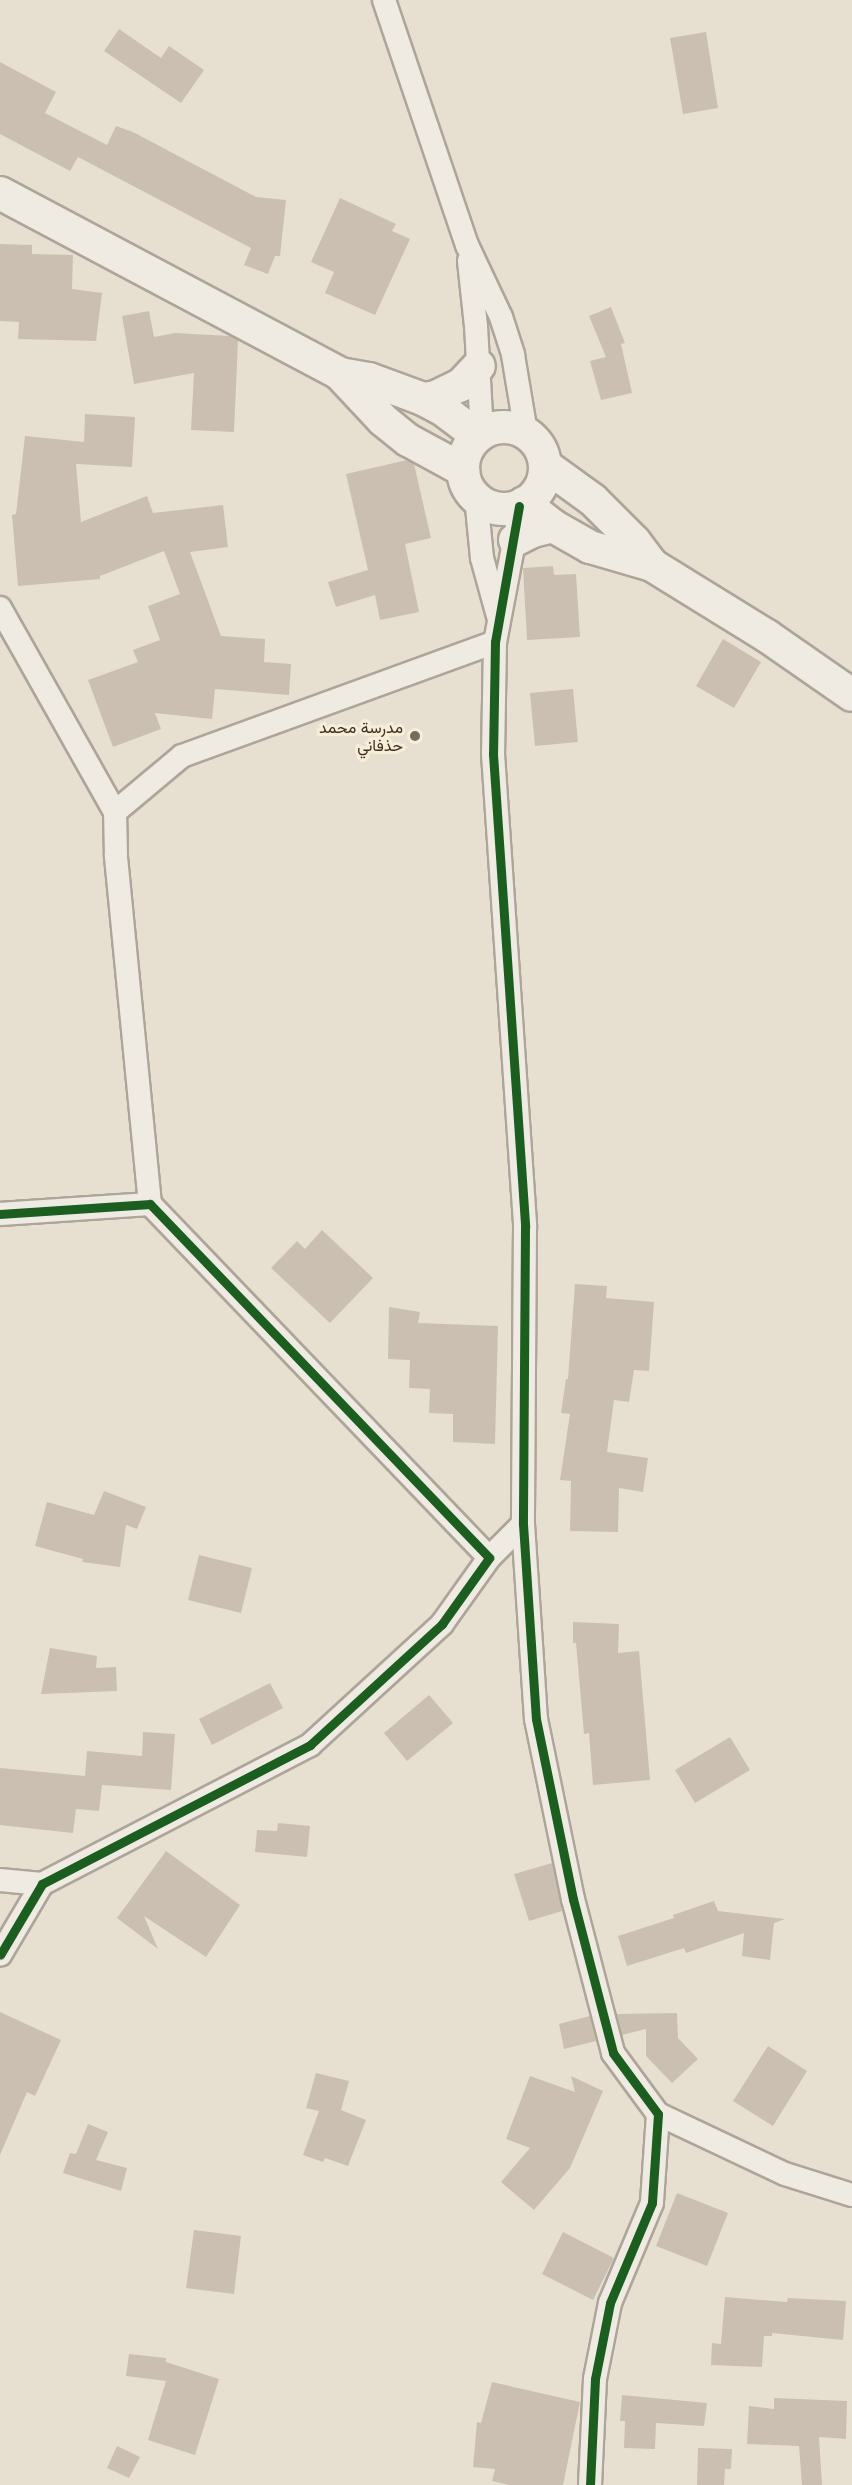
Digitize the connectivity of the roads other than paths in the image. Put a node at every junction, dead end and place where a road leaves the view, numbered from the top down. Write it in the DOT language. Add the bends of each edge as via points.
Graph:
graph roads {
  1 [pos="384,0"];
  2 [pos="0,193"];
  3 [pos="467,245"];
  4 [pos="479,366"];
  5 [pos="340,374"];
  6 [pos="423,399"];
  7 [pos="526,434"];
  8 [pos="480,435"];
  9 [pos="546,466"];
  10 [pos="469,484"];
  11 [pos="522,505"];
  12 [pos="553,526"];
  13 [pos="515,540"];
  14 [pos="652,565"];
  15 [pos="0,608"];
  16 [pos="498,616"];
  17 [pos="495,642"];
  18 [pos="852,695"];
  19 [pos="115,812"];
  20 [pos="150,1204"];
  21 [pos="0,1214"];
  22 [pos="523,1524"];
  23 [pos="489,1558"];
  24 [pos="0,1880"];
  25 [pos="42,1884"];
  26 [pos="0,1955"];
  27 [pos="658,2114"];
  28 [pos="852,2195"];
  29 [pos="590,2485"];
  1 -- 3 [label="street"];
  2 -- 5 [label="street"];
  3 -- 4 [label="street"];
  3 -- 7 [label="street" via="501,317 517,375"];
  4 -- 6 [label="street" via="461,385"];
  4 -- 8 [label="street"];
  5 -- 6 [label="street" via="378,382"];
  5 -- 10 [label="street" via="383,420"];
  6 -- 8 [label="street"];
  7 -- 8 [label="street" via="502,427"];
  7 -- 9 [label="street" via="543,453"];
  8 -- 10 [label="street" via="469,446"];
  9 -- 11 [label="street" via="539,490"];
  9 -- 14 [label="street" via="608,513"];
  10 -- 11 [label="street" via="494,508"];
  10 -- 16 [label="street" via="482,558"];
  11 -- 12 [label="street"];
  11 -- 13 [label="street"];
  12 -- 13 [label="street"];
  12 -- 14 [label="street" via="590,547"];
  13 -- 16 [label="street"];
  14 -- 18 [label="street" via="767,636"];
  15 -- 19 [label="street"];
  16 -- 17 [label="street"];
  17 -- 19 [label="street" via="182,756"];
  17 -- 22 [label="street" via="494,754 525,1227"];
  19 -- 20 [label="street"];
  20 -- 21 [label="street"];
  20 -- 23 [label="street"];
  22 -- 23 [label="street"];
  22 -- 27 [label="street" via="536,1719 573,1899 613,2053"];
  23 -- 25 [label="street" via="442,1624 310,1745"];
  24 -- 25 [label="street"];
  25 -- 26 [label="street"];
  27 -- 28 [label="street" via="785,2174"];
  27 -- 29 [label="street" via="652,2203 610,2303 595,2379"];
}
